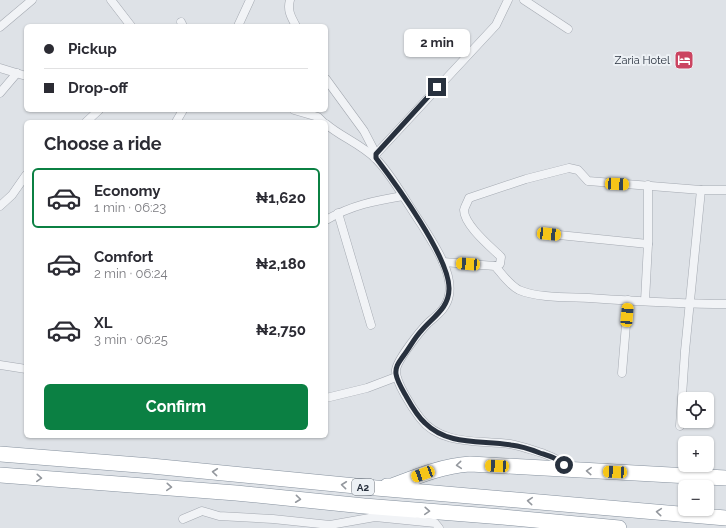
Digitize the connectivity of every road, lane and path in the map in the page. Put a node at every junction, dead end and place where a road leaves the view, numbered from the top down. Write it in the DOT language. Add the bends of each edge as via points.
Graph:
graph roads {
  1 [pos="32,0"];
  2 [pos="110,0"];
  3 [pos="250,0"];
  4 [pos="290,0"];
  5 [pos="508,0"];
  6 [pos="524,0"];
  7 [pos="129,24"];
  8 [pos="239,24"];
  9 [pos="295,24"];
  10 [pos="0,27"];
  11 [pos="568,29"];
  12 [pos="0,68"];
  13 [pos="17,73"];
  14 [pos="24,75"];
  15 [pos="328,82"];
  16 [pos="0,93"];
  17 [pos="97,112"];
  18 [pos="301,112"];
  19 [pos="88,120"];
  20 [pos="321,120"];
  21 [pos="328,125"];
  22 [pos="376,156"];
  23 [pos="24,178"];
  24 [pos="648,185"];
  25 [pos="701,190"];
  26 [pos="726,190"];
  27 [pos="403,196"];
  28 [pos="0,206"];
  29 [pos="338,213"];
  30 [pos="328,219"];
  31 [pos="549,234"];
  32 [pos="648,244"];
  33 [pos="443,262"];
  34 [pos="495,266"];
  35 [pos="628,300"];
  36 [pos="645,301"];
  37 [pos="690,304"];
  38 [pos="726,304"];
  39 [pos="371,325"];
  40 [pos="0,365"];
  41 [pos="24,369"];
  42 [pos="622,373"];
  43 [pos="396,377"];
  44 [pos="682,392"];
  45 [pos="328,398"];
  46 [pos="0,454"];
  47 [pos="567,470"];
  48 [pos="0,475"];
  49 [pos="726,478"];
  50 [pos="376,488"];
  51 [pos="602,508"];
  52 [pos="502,517"];
  53 [pos="726,518"];
  54 [pos="183,519"];
  55 [pos="329,526"];
  56 [pos="601,526"];
  57 [pos="439,528"];
  58 [pos="537,528"];
  59 [pos="618,528"];
  1 -- 10 [label="street"];
  2 -- 7 [label="street"];
  3 -- 8 [label="street"];
  4 -- 9 [label="street" via="289,12"];
  5 -- 22 [label="street" via="496,25"];
  6 -- 11 [label="street"];
  12 -- 13 [label="street"];
  13 -- 14 [label="street"];
  13 -- 16 [label="street"];
  15 -- 22 [label="street" via="364,131"];
  17 -- 19 [label="street"];
  18 -- 20 [label="street"];
  21 -- 22 [label="street"];
  22 -- 27 [label="street"];
  23 -- 28 [label="street"];
  24 -- 25 [label="street"];
  24 -- 32 [label="street"];
  24 -- 34 [label="street" via="588,181 578,170 569,168 469,198 464,210 468,220 477,234 501,256 500,264"];
  25 -- 26 [label="street"];
  25 -- 37 [label="street"];
  27 -- 29 [label="street" via="366,203"];
  27 -- 33 [label="street"];
  29 -- 30 [label="street"];
  29 -- 39 [label="street"];
  31 -- 32 [label="street"];
  32 -- 36 [label="street"];
  33 -- 34 [label="street"];
  33 -- 43 [label="street" via="450,286 448,300 399,362"];
  34 -- 35 [label="street" via="512,285 530,293"];
  35 -- 36 [label="street"];
  35 -- 42 [label="street"];
  36 -- 37 [label="street"];
  37 -- 38 [label="street"];
  37 -- 44 [label="street"];
  40 -- 41 [label="street"];
  43 -- 45 [label="street" via="367,388"];
  43 -- 47 [label="street" via="420,418 444,436 526,448 560,461"];
  50 -- 46 [label="highway, A2, one-way"];
  49 -- 47 [label="highway, one-way"];
  47 -- 50 [label="highway, one-way" via="458,465 431,471 392,486"];
  48 -- 52 [label="highway, A2, one-way"];
  51 -- 50 [label="highway, A2, one-way"];
  53 -- 51 [label="highway, A2, one-way"];
  51 -- 56 [label="highway"];
  52 -- 56 [label="highway, A2"];
  52 -- 58 [label="highway"];
  54 -- 55 [label="street" via="202,511 219,516"];
  55 -- 57 [label="street" via="375,516 435,523"];
  56 -- 59 [label="highway, A2"];
}
